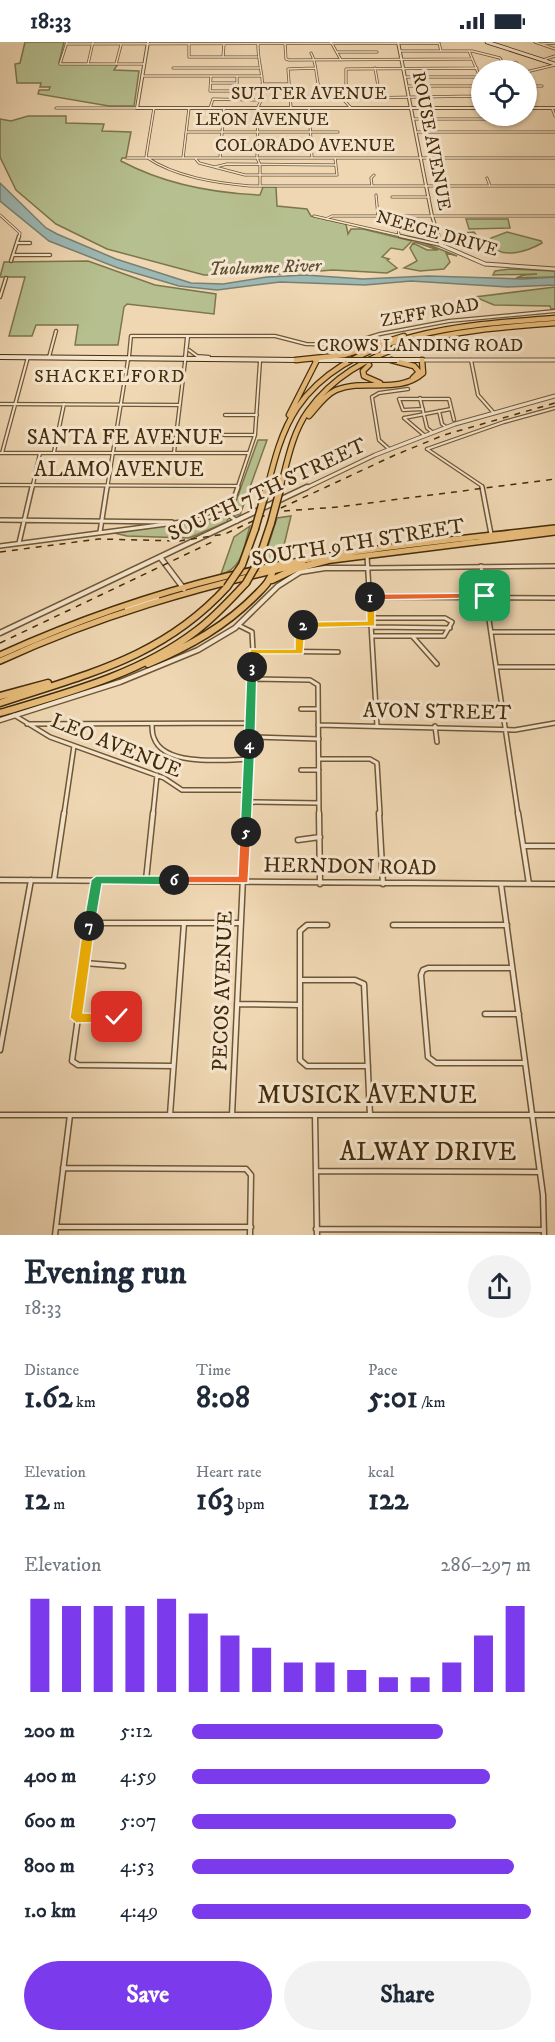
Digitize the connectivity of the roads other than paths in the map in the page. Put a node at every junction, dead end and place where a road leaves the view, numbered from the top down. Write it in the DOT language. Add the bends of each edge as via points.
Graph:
graph roads {
  1 [pos="375,42"];
  2 [pos="424,42"];
  3 [pos="487,42"];
  4 [pos="535,42"];
  5 [pos="67,43"];
  6 [pos="93,43"];
  7 [pos="121,43"];
  8 [pos="148,43"];
  9 [pos="271,43"];
  10 [pos="305,43"];
  11 [pos="331,43"];
  12 [pos="398,43"];
  13 [pos="439,43"];
  14 [pos="555,43"];
  15 [pos="189,44"];
  16 [pos="224,44"];
  17 [pos="258,44"];
  18 [pos="285,44"];
  19 [pos="353,44"];
  20 [pos="540,44"];
  21 [pos="378,45"];
  22 [pos="555,49"];
  23 [pos="400,51"];
  24 [pos="441,51"];
  25 [pos="469,51"];
  26 [pos="337,52"];
  27 [pos="377,52"];
  28 [pos="311,53"];
  29 [pos="555,56"];
  30 [pos="223,57"];
  31 [pos="257,57"];
  32 [pos="402,59"];
  33 [pos="471,59"];
  34 [pos="315,60"];
  35 [pos="341,60"];
  36 [pos="500,60"];
  37 [pos="543,60"];
  38 [pos="88,64"];
  39 [pos="116,64"];
  40 [pos="144,64"];
  41 [pos="555,64"];
  42 [pos="172,68"];
  43 [pos="185,68"];
  44 [pos="259,68"];
  45 [pos="315,68"];
  46 [pos="375,68"];
  47 [pos="404,68"];
  48 [pos="471,68"];
  49 [pos="537,69"];
  50 [pos="262,75"];
  51 [pos="142,76"];
  52 [pos="184,76"];
  53 [pos="211,76"];
  54 [pos="237,76"];
  55 [pos="405,77"];
  56 [pos="471,77"];
  57 [pos="211,83"];
  58 [pos="237,83"];
  59 [pos="262,84"];
  60 [pos="289,84"];
  61 [pos="408,86"];
  62 [pos="471,86"];
  63 [pos="537,86"];
  64 [pos="542,86"];
  65 [pos="471,96"];
  66 [pos="290,97"];
  67 [pos="323,98"];
  68 [pos="380,98"];
  69 [pos="410,98"];
  70 [pos="262,100"];
  71 [pos="56,108"];
  72 [pos="136,108"];
  73 [pos="154,108"];
  74 [pos="189,108"];
  75 [pos="210,108"];
  76 [pos="224,108"];
  77 [pos="258,108"];
  78 [pos="291,108"];
  79 [pos="309,108"];
  80 [pos="351,108"];
  81 [pos="412,108"];
  82 [pos="471,108"];
  83 [pos="537,108"];
  84 [pos="554,108"];
  85 [pos="555,116"];
  86 [pos="414,119"];
  87 [pos="471,119"];
  88 [pos="186,132"];
  89 [pos="222,132"];
  90 [pos="258,132"];
  91 [pos="310,132"];
  92 [pos="338,132"];
  93 [pos="417,132"];
  94 [pos="555,132"];
  95 [pos="127,158"];
  96 [pos="147,158"];
  97 [pos="183,158"];
  98 [pos="195,158"];
  99 [pos="220,158"];
  100 [pos="257,158"];
  101 [pos="312,158"];
  102 [pos="335,158"];
  103 [pos="422,158"];
  104 [pos="555,158"];
  105 [pos="260,165"];
  106 [pos="336,165"];
  107 [pos="215,168"];
  108 [pos="260,175"];
  109 [pos="374,175"];
  110 [pos="487,178"];
  111 [pos="260,186"];
  112 [pos="372,186"];
  113 [pos="427,186"];
  114 [pos="490,186"];
  115 [pos="555,186"];
  116 [pos="376,195"];
  117 [pos="392,197"];
  118 [pos="429,197"];
  119 [pos="1,216"];
  120 [pos="314,216"];
  121 [pos="378,216"];
  122 [pos="396,216"];
  123 [pos="432,216"];
  124 [pos="555,216"];
  125 [pos="326,219"];
  126 [pos="399,235"];
  127 [pos="17,243"];
  128 [pos="30,243"];
  129 [pos="441,245"];
  130 [pos="13,255"];
  131 [pos="50,255"];
  132 [pos="11,261"];
  133 [pos="555,269"];
  134 [pos="6,278"];
  135 [pos="0,297"];
  136 [pos="555,311"];
  137 [pos="555,318"];
  138 [pos="555,323"];
  139 [pos="449,328"];
  140 [pos="56,331"];
  141 [pos="188,336"];
  142 [pos="188,349"];
  143 [pos="49,357"];
  144 [pos="209,357"];
  145 [pos="387,357"];
  146 [pos="0,358"];
  147 [pos="28,358"];
  148 [pos="128,358"];
  149 [pos="185,358"];
  150 [pos="290,360"];
  151 [pos="317,360"];
  152 [pos="397,360"];
  153 [pos="420,360"];
  154 [pos="471,360"];
  155 [pos="555,360"];
  156 [pos="260,361"];
  157 [pos="311,368"];
  158 [pos="419,370"];
  159 [pos="408,389"];
  160 [pos="555,396"];
  161 [pos="420,398"];
  162 [pos="0,404"];
  163 [pos="16,404"];
  164 [pos="64,404"];
  165 [pos="121,404"];
  166 [pos="180,405"];
  167 [pos="555,408"];
  168 [pos="423,409"];
  169 [pos="451,409"];
  170 [pos="439,411"];
  171 [pos="493,412"];
  172 [pos="424,414"];
  173 [pos="225,415"];
  174 [pos="257,415"];
  175 [pos="303,420"];
  176 [pos="454,420"];
  177 [pos="446,427"];
  178 [pos="432,432"];
  179 [pos="224,435"];
  180 [pos="255,435"];
  181 [pos="424,435"];
  182 [pos="282,436"];
  183 [pos="389,449"];
  184 [pos="1,453"];
  185 [pos="40,453"];
  186 [pos="54,453"];
  187 [pos="113,453"];
  188 [pos="174,453"];
  189 [pos="249,453"];
  190 [pos="0,485"];
  191 [pos="33,485"];
  192 [pos="107,485"];
  193 [pos="238,486"];
  194 [pos="226,513"];
  195 [pos="0,520"];
  196 [pos="24,520"];
  197 [pos="102,520"];
  198 [pos="237,521"];
  199 [pos="182,522"];
  200 [pos="554,531"];
  201 [pos="99,532"];
  202 [pos="491,538"];
  203 [pos="19,543"];
  204 [pos="0,546"];
  205 [pos="367,553"];
  206 [pos="160,557"];
  207 [pos="328,560"];
  208 [pos="481,566"];
  209 [pos="555,566"];
  210 [pos="265,567"];
  211 [pos="368,568"];
  212 [pos="273,570"];
  213 [pos="269,582"];
  214 [pos="185,587"];
  215 [pos="202,587"];
  216 [pos="485,596"];
  217 [pos="370,597"];
  218 [pos="555,598"];
  219 [pos="128,609"];
  220 [pos="371,618"];
  221 [pos="76,625"];
  222 [pos="238,625"];
  223 [pos="372,626"];
  224 [pos="450,628"];
  225 [pos="490,632"];
  226 [pos="555,632"];
  227 [pos="0,633"];
  228 [pos="372,636"];
  229 [pos="412,636"];
  230 [pos="253,651"];
  231 [pos="300,652"];
  232 [pos="338,652"];
  233 [pos="0,655"];
  234 [pos="0,661"];
  235 [pos="437,664"];
  236 [pos="496,667"];
  237 [pos="555,667"];
  238 [pos="95,672"];
  239 [pos="252,679"];
  240 [pos="91,684"];
  241 [pos="0,696"];
  242 [pos="0,703"];
  243 [pos="301,709"];
  244 [pos="318,709"];
  245 [pos="0,713"];
  246 [pos="14,715"];
  247 [pos="0,720"];
  248 [pos="250,723"];
  249 [pos="555,723"];
  250 [pos="26,724"];
  251 [pos="152,724"];
  252 [pos="318,725"];
  253 [pos="377,726"];
  254 [pos="435,726"];
  255 [pos="506,729"];
  256 [pos="250,737"];
  257 [pos="319,739"];
  258 [pos="437,742"];
  259 [pos="74,746"];
  260 [pos="249,759"];
  261 [pos="319,759"];
  262 [pos="301,770"];
  263 [pos="319,770"];
  264 [pos="156,775"];
  265 [pos="247,790"];
  266 [pos="247,802"];
  267 [pos="320,803"];
  268 [pos="320,837"];
  269 [pos="298,840"];
  270 [pos="523,846"];
  271 [pos="555,846"];
  272 [pos="0,880"];
  273 [pos="31,880"];
  274 [pos="54,880"];
  275 [pos="96,880"];
  276 [pos="146,880"];
  277 [pos="244,880"];
  278 [pos="320,884"];
  279 [pos="383,884"];
  280 [pos="501,884"];
  281 [pos="529,884"];
  282 [pos="555,884"];
  283 [pos="90,923"];
  284 [pos="184,923"];
  285 [pos="241,923"];
  286 [pos="327,925"];
  287 [pos="393,925"];
  288 [pos="507,925"];
  289 [pos="84,963"];
  290 [pos="123,966"];
  291 [pos="513,968"];
  292 [pos="300,980"];
  293 [pos="237,1004"];
  294 [pos="300,1005"];
  295 [pos="485,1014"];
  296 [pos="519,1014"];
  297 [pos="117,1017"];
  298 [pos="76,1018"];
  299 [pos="0,1050"];
  300 [pos="525,1063"];
  301 [pos="174,1066"];
  302 [pos="368,1066"];
  303 [pos="70,1114"];
  304 [pos="0,1115"];
  305 [pos="170,1115"];
  306 [pos="232,1115"];
  307 [pos="315,1115"];
  308 [pos="370,1115"];
  309 [pos="532,1115"];
  310 [pos="555,1115"];
  311 [pos="63,1168"];
  312 [pos="316,1172"];
  313 [pos="540,1172"];
  314 [pos="56,1227"];
  315 [pos="250,1227"];
  316 [pos="317,1232"];
  317 [pos="544,1232"];
  318 [pos="55,1235"];
  319 [pos="250,1235"];
  1 -- 21 [label="street"];
  2 -- 12 [label="street"];
  2 -- 13 [label="street"];
  3 -- 37 [label="main road"];
  4 -- 20 [label="street"];
  5 -- 6 [label="street"];
  5 -- 38 [label="street" via="60,64"];
  6 -- 7 [label="street"];
  6 -- 38 [label="street"];
  7 -- 8 [label="street"];
  7 -- 39 [label="street"];
  8 -- 15 [label="street"];
  8 -- 40 [label="street"];
  9 -- 17 [label="street"];
  9 -- 18 [label="street"];
  10 -- 11 [label="street"];
  10 -- 18 [label="street"];
  11 -- 19 [label="street"];
  11 -- 26 [label="street"];
  12 -- 21 [label="street"];
  12 -- 23 [label="street, ROUSE AVENUE"];
  13 -- 24 [label="street"];
  14 -- 20 [label="street"];
  15 -- 16 [label="street"];
  15 -- 30 [label="street" via="188,57"];
  16 -- 17 [label="street"];
  16 -- 30 [label="street"];
  17 -- 31 [label="street"];
  18 -- 34 [label="street" via="287,59"];
  19 -- 21 [label="street"];
  20 -- 22 [label="street"];
  23 -- 24 [label="street"];
  23 -- 32 [label="street, ROUSE AVENUE"];
  24 -- 25 [label="street"];
  25 -- 33 [label="street"];
  25 -- 36 [label="street" via="493,54"];
  26 -- 27 [label="street"];
  26 -- 35 [label="street"];
  28 -- 34 [label="street"];
  29 -- 37 [label="street"];
  30 -- 31 [label="street"];
  31 -- 44 [label="street"];
  32 -- 33 [label="street"];
  32 -- 35 [label="street"];
  32 -- 47 [label="street, ROUSE AVENUE"];
  34 -- 35 [label="street"];
  34 -- 45 [label="street"];
  37 -- 41 [label="main road"];
  38 -- 39 [label="street"];
  39 -- 40 [label="street"];
  40 -- 51 [label="street"];
  41 -- 49 [label="street"];
  42 -- 43 [label="street"];
  43 -- 44 [label="street"];
  43 -- 52 [label="street"];
  44 -- 50 [label="street"];
  45 -- 60 [label="street" via="289,69"];
  45 -- 67 [label="street"];
  46 -- 47 [label="street"];
  46 -- 68 [label="street"];
  46 -- 68 [label="street" via="347,69 346,84 357,97"];
  47 -- 48 [label="street"];
  47 -- 55 [label="street, ROUSE AVENUE"];
  50 -- 54 [label="street"];
  50 -- 59 [label="street"];
  51 -- 52 [label="street"];
  51 -- 72 [label="street"];
  52 -- 53 [label="street"];
  53 -- 54 [label="street"];
  53 -- 57 [label="street"];
  54 -- 58 [label="street"];
  55 -- 56 [label="street"];
  55 -- 61 [label="street, ROUSE AVENUE"];
  57 -- 58 [label="street"];
  57 -- 58 [label="street" via="210,91 237,91"];
  59 -- 60 [label="street"];
  59 -- 70 [label="street"];
  60 -- 66 [label="street"];
  61 -- 62 [label="street"];
  61 -- 69 [label="street, ROUSE AVENUE"];
  63 -- 64 [label="street"];
  65 -- 69 [label="street"];
  66 -- 67 [label="street"];
  66 -- 78 [label="street"];
  67 -- 80 [label="street" via="342,98"];
  68 -- 69 [label="street"];
  69 -- 81 [label="street, ROUSE AVENUE"];
  70 -- 75 [label="street" via="213,99"];
  70 -- 77 [label="street"];
  71 -- 72 [label="street"];
  72 -- 73 [label="street, SUTTER AVENUE"];
  73 -- 74 [label="street, SUTTER AVENUE"];
  73 -- 96 [label="street"];
  74 -- 75 [label="street, SUTTER AVENUE"];
  74 -- 88 [label="street"];
  75 -- 76 [label="street, SUTTER AVENUE"];
  76 -- 77 [label="street, SUTTER AVENUE"];
  76 -- 89 [label="street"];
  77 -- 78 [label="street, SUTTER AVENUE"];
  77 -- 90 [label="street"];
  78 -- 79 [label="street, SUTTER AVENUE"];
  79 -- 80 [label="street, SUTTER AVENUE"];
  79 -- 91 [label="street"];
  80 -- 81 [label="street, SUTTER AVENUE"];
  81 -- 82 [label="street, SUTTER AVENUE"];
  81 -- 86 [label="street, ROUSE AVENUE"];
  83 -- 84 [label="street"];
  84 -- 85 [label="street"];
  86 -- 87 [label="street"];
  86 -- 93 [label="street, ROUSE AVENUE"];
  88 -- 89 [label="street, LEON AVENUE"];
  88 -- 97 [label="street"];
  89 -- 90 [label="street, LEON AVENUE"];
  89 -- 99 [label="street"];
  90 -- 91 [label="street, LEON AVENUE"];
  90 -- 100 [label="street"];
  91 -- 92 [label="street, LEON AVENUE"];
  91 -- 101 [label="street"];
  93 -- 94 [label="street"];
  93 -- 103 [label="street, ROUSE AVENUE"];
  95 -- 96 [label="street, COLORADO AVENUE"];
  96 -- 97 [label="street, COLORADO AVENUE"];
  96 -- 111 [label="street" via="165,167 221,182"];
  97 -- 98 [label="street, COLORADO AVENUE"];
  98 -- 99 [label="street, COLORADO AVENUE"];
  98 -- 107 [label="street" via="197,163"];
  99 -- 100 [label="street, COLORADO AVENUE"];
  100 -- 101 [label="street, COLORADO AVENUE"];
  100 -- 105 [label="street"];
  101 -- 102 [label="street, COLORADO AVENUE"];
  102 -- 103 [label="street, COLORADO AVENUE"];
  102 -- 106 [label="street"];
  103 -- 104 [label="street, COLORADO AVENUE"];
  103 -- 113 [label="street, ROUSE AVENUE"];
  105 -- 106 [label="street"];
  105 -- 107 [label="street" via="227,164"];
  105 -- 108 [label="street"];
  106 -- 108 [label="street" via="337,175"];
  107 -- 108 [label="street"];
  108 -- 111 [label="street"];
  109 -- 112 [label="street"];
  110 -- 114 [label="street"];
  111 -- 112 [label="street"];
  112 -- 113 [label="street"];
  113 -- 114 [label="street"];
  113 -- 118 [label="street, ROUSE AVENUE"];
  114 -- 115 [label="street"];
  116 -- 121 [label="street"];
  117 -- 118 [label="street"];
  118 -- 123 [label="street, ROUSE AVENUE"];
  119 -- 127 [label="street" via="19,230"];
  120 -- 125 [label="street, NEECE DRIVE"];
  121 -- 122 [label="street"];
  121 -- 125 [label="street"];
  122 -- 123 [label="street"];
  122 -- 126 [label="street"];
  123 -- 124 [label="street"];
  123 -- 129 [label="street, ROUSE AVENUE"];
  125 -- 126 [label="street, NEECE DRIVE"];
  126 -- 129 [label="street, NEECE DRIVE"];
  127 -- 128 [label="street"];
  127 -- 130 [label="street"];
  129 -- 133 [label="street, NEECE DRIVE" via="485,264"];
  130 -- 131 [label="street"];
  130 -- 132 [label="street"];
  134 -- 135 [label="street"];
  136 -- 141 [label="street, ZEFF ROAD" via="449,321 344,345 306,344 275,336"];
  137 -- 139 [label="highway"];
  138 -- 145 [label="highway" via="465,332 433,339"];
  139 -- 150 [label="highway" via="387,340 344,355"];
  139 -- 182 [label="highway" via="395,343 346,364 303,399"];
  140 -- 143 [label="street"];
  141 -- 142 [label="street"];
  141 -- 148 [label="street, ZEFF ROAD" via="131,336"];
  141 -- 149 [label="street"];
  142 -- 144 [label="street" via="197,356"];
  142 -- 149 [label="street"];
  143 -- 147 [label="main road, CROWS LANDING ROAD"];
  143 -- 148 [label="main road, CROWS LANDING ROAD"];
  144 -- 149 [label="main road, CROWS LANDING ROAD"];
  144 -- 150 [label="main road, CROWS LANDING ROAD"];
  145 -- 151 [label="main road, CROWS LANDING ROAD, bridge"];
  145 -- 152 [label="highway, bridge"];
  145 -- 158 [label="highway" via="364,369 365,377 390,383 412,378"];
  145 -- 175 [label="highway" via="360,366 332,385"];
  146 -- 147 [label="main road, CROWS LANDING ROAD"];
  146 -- 147 [label="main road, CROWS LANDING ROAD"];
  147 -- 148 [label="main road, CROWS LANDING ROAD"];
  147 -- 163 [label="street"];
  148 -- 149 [label="main road, CROWS LANDING ROAD"];
  148 -- 165 [label="street"];
  149 -- 156 [label="main road, CROWS LANDING ROAD"];
  149 -- 166 [label="street"];
  150 -- 151 [label="main road, CROWS LANDING ROAD"];
  150 -- 156 [label="main road, CROWS LANDING ROAD"];
  150 -- 157 [label="highway" via="305,362"];
  151 -- 157 [label="highway"];
  152 -- 153 [label="main road, CROWS LANDING ROAD"];
  152 -- 158 [label="highway"];
  153 -- 154 [label="street, CROWS LANDING ROAD"];
  153 -- 158 [label="highway"];
  153 -- 175 [label="highway" via="423,373 417,379 339,388"];
  154 -- 155 [label="street, CROWS LANDING ROAD"];
  154 -- 171 [label="street" via="477,395"];
  156 -- 174 [label="street"];
  157 -- 182 [label="highway"];
  159 -- 183 [label="street" via="379,393 372,398 379,440"];
  160 -- 171 [label="street, SOUTH 7TH STREET"];
  161 -- 168 [label="street"];
  161 -- 168 [label="street" via="400,398 400,407"];
  161 -- 169 [label="street" via="449,399"];
  162 -- 163 [label="street"];
  163 -- 164 [label="street"];
  163 -- 184 [label="street"];
  164 -- 165 [label="street"];
  164 -- 186 [label="street"];
  165 -- 166 [label="street"];
  165 -- 187 [label="street"];
  166 -- 188 [label="street"];
  167 -- 202 [label="street" via="427,449 482,486"];
  168 -- 172 [label="street"];
  169 -- 170 [label="street"];
  169 -- 176 [label="street"];
  170 -- 172 [label="street"];
  170 -- 177 [label="street"];
  171 -- 177 [label="street, SOUTH 7TH STREET"];
  172 -- 178 [label="street"];
  172 -- 181 [label="street" via="404,418"];
  173 -- 174 [label="street"];
  174 -- 180 [label="street"];
  175 -- 240 [label="highway, bridge" via="258,562 246,583 213,620 179,643 135,667"];
  177 -- 178 [label="street, SOUTH 7TH STREET"];
  178 -- 181 [label="street, SOUTH 7TH STREET"];
  179 -- 180 [label="street"];
  180 -- 189 [label="street"];
  181 -- 183 [label="street, SOUTH 7TH STREET"];
  182 -- 238 [label="highway, bridge" via="242,566 227,587 177,633 130,659"];
  183 -- 198 [label="street, SOUTH 7TH STREET"];
  184 -- 185 [label="street, SANTA FE AVENUE"];
  185 -- 186 [label="street, SANTA FE AVENUE"];
  185 -- 191 [label="street"];
  186 -- 187 [label="street, SANTA FE AVENUE"];
  187 -- 188 [label="street, SANTA FE AVENUE"];
  187 -- 192 [label="street"];
  188 -- 189 [label="street, SANTA FE AVENUE"];
  189 -- 193 [label="street"];
  190 -- 191 [label="street, ALAMO AVENUE"];
  191 -- 192 [label="street, ALAMO AVENUE"];
  191 -- 196 [label="street"];
  192 -- 193 [label="street, ALAMO AVENUE"];
  192 -- 197 [label="street"];
  193 -- 194 [label="street"];
  194 -- 198 [label="street"];
  194 -- 199 [label="street"];
  195 -- 196 [label="street"];
  196 -- 197 [label="street"];
  196 -- 203 [label="street"];
  197 -- 199 [label="street"];
  197 -- 201 [label="street"];
  198 -- 206 [label="street, SOUTH 7TH STREET"];
  199 -- 201 [label="street"];
  200 -- 202 [label="main road, SOUTH 9TH STREET"];
  201 -- 203 [label="street"];
  202 -- 205 [label="main road, SOUTH 9TH STREET"];
  203 -- 204 [label="street"];
  205 -- 207 [label="main road, SOUTH 9TH STREET"];
  205 -- 210 [label="main road, SOUTH 9TH STREET"];
  205 -- 211 [label="street"];
  206 -- 214 [label="street"];
  206 -- 227 [label="street, SOUTH 7TH STREET"];
  207 -- 212 [label="main road, SOUTH 9TH STREET"];
  207 -- 213 [label="highway" via="295,569"];
  208 -- 209 [label="street"];
  208 -- 211 [label="street"];
  208 -- 216 [label="street"];
  210 -- 212 [label="main road"];
  210 -- 214 [label="main road, SOUTH 9TH STREET"];
  211 -- 217 [label="street"];
  211 -- 222 [label="street" via="319,568 293,575"];
  212 -- 213 [label="highway"];
  212 -- 215 [label="main road, SOUTH 9TH STREET"];
  213 -- 240 [label="highway" via="239,614 205,638 128,673"];
  214 -- 215 [label="main road"];
  214 -- 219 [label="street"];
  214 -- 221 [label="main road, SOUTH 9TH STREET"];
  215 -- 219 [label="main road, SOUTH 9TH STREET"];
  216 -- 217 [label="street"];
  216 -- 218 [label="street"];
  216 -- 225 [label="street"];
  217 -- 220 [label="street"];
  219 -- 221 [label="main road, SOUTH 9TH STREET"];
  220 -- 223 [label="street"];
  220 -- 224 [label="street" via="445,618 452,622"];
  221 -- 233 [label="main road, SOUTH 9TH STREET"];
  221 -- 234 [label="main road, SOUTH 9TH STREET"];
  222 -- 230 [label="street, PECOS AVENUE" via="252,632"];
  222 -- 246 [label="street" via="164,667"];
  223 -- 224 [label="street"];
  223 -- 228 [label="street"];
  223 -- 231 [label="street" via="302,625"];
  224 -- 229 [label="street" via="444,636"];
  225 -- 226 [label="street"];
  225 -- 236 [label="street"];
  228 -- 229 [label="street"];
  228 -- 253 [label="street"];
  229 -- 235 [label="street"];
  230 -- 231 [label="street"];
  230 -- 239 [label="street, PECOS AVENUE"];
  231 -- 232 [label="street"];
  236 -- 237 [label="street"];
  236 -- 255 [label="street"];
  238 -- 241 [label="highway"];
  238 -- 242 [label="highway"];
  239 -- 244 [label="street" via="316,682"];
  239 -- 248 [label="street, PECOS AVENUE"];
  240 -- 245 [label="highway"];
  243 -- 244 [label="street"];
  244 -- 252 [label="street"];
  246 -- 247 [label="street"];
  246 -- 250 [label="street, LEO AVENUE"];
  248 -- 251 [label="street"];
  248 -- 256 [label="street, PECOS AVENUE"];
  249 -- 255 [label="street, AVON STREET"];
  250 -- 251 [label="street"];
  250 -- 259 [label="street, LEO AVENUE"];
  251 -- 260 [label="street" via="155,741 176,756 196,760"];
  252 -- 253 [label="street, AVON STREET"];
  252 -- 257 [label="street"];
  253 -- 254 [label="street, AVON STREET"];
  254 -- 255 [label="street, AVON STREET"];
  254 -- 258 [label="street"];
  255 -- 270 [label="street"];
  256 -- 257 [label="street"];
  256 -- 260 [label="street, PECOS AVENUE"];
  257 -- 261 [label="street"];
  259 -- 264 [label="street, LEO AVENUE"];
  259 -- 274 [label="street"];
  260 -- 265 [label="street, PECOS AVENUE"];
  261 -- 263 [label="street"];
  261 -- 279 [label="street" via="377,763"];
  262 -- 263 [label="street"];
  263 -- 267 [label="street"];
  264 -- 265 [label="street, LEO AVENUE" via="182,790"];
  264 -- 276 [label="street"];
  265 -- 266 [label="street, PECOS AVENUE"];
  266 -- 267 [label="street"];
  266 -- 277 [label="street, PECOS AVENUE"];
  267 -- 268 [label="street"];
  268 -- 269 [label="street"];
  268 -- 278 [label="street"];
  270 -- 271 [label="street"];
  270 -- 281 [label="street"];
  272 -- 273 [label="street, HERNDON ROAD"];
  273 -- 274 [label="street, HERNDON ROAD"];
  273 -- 299 [label="street"];
  274 -- 275 [label="street, HERNDON ROAD"];
  275 -- 276 [label="street, HERNDON ROAD"];
  275 -- 283 [label="street"];
  276 -- 277 [label="street, HERNDON ROAD"];
  277 -- 278 [label="street, HERNDON ROAD"];
  277 -- 285 [label="street, PECOS AVENUE"];
  278 -- 279 [label="street, HERNDON ROAD"];
  279 -- 280 [label="street, HERNDON ROAD"];
  280 -- 281 [label="street, HERNDON ROAD"];
  280 -- 288 [label="street"];
  281 -- 282 [label="street, HERNDON ROAD"];
  283 -- 284 [label="street"];
  283 -- 289 [label="street"];
  284 -- 285 [label="street"];
  284 -- 301 [label="street"];
  285 -- 293 [label="street, PECOS AVENUE"];
  286 -- 292 [label="street" via="303,927 300,931"];
  287 -- 288 [label="street"];
  288 -- 291 [label="street"];
  289 -- 290 [label="street"];
  289 -- 298 [label="street"];
  291 -- 296 [label="street"];
  291 -- 300 [label="street" via="423,970 428,1057 436,1063"];
  292 -- 294 [label="street"];
  292 -- 302 [label="street" via="362,982"];
  293 -- 294 [label="street"];
  293 -- 306 [label="street, PECOS AVENUE"];
  294 -- 302 [label="street" via="303,1064"];
  295 -- 296 [label="street"];
  296 -- 300 [label="street"];
  297 -- 298 [label="street"];
  298 -- 301 [label="street" via="73,1063"];
  300 -- 309 [label="street"];
  301 -- 305 [label="street"];
  302 -- 308 [label="street"];
  303 -- 304 [label="street, MUSICK AVENUE"];
  303 -- 305 [label="street, MUSICK AVENUE"];
  303 -- 311 [label="street"];
  305 -- 306 [label="street, MUSICK AVENUE"];
  306 -- 307 [label="street, MUSICK AVENUE"];
  307 -- 308 [label="street, MUSICK AVENUE"];
  307 -- 312 [label="street"];
  308 -- 309 [label="street, MUSICK AVENUE"];
  309 -- 310 [label="street, MUSICK AVENUE"];
  309 -- 313 [label="street"];
  311 -- 314 [label="street"];
  311 -- 315 [label="street" via="243,1168 251,1175"];
  312 -- 313 [label="street, ALWAY DRIVE"];
  312 -- 316 [label="street"];
  313 -- 317 [label="street"];
  314 -- 315 [label="street"];
  314 -- 318 [label="street"];
  315 -- 319 [label="street"];
  316 -- 317 [label="street"];
}
